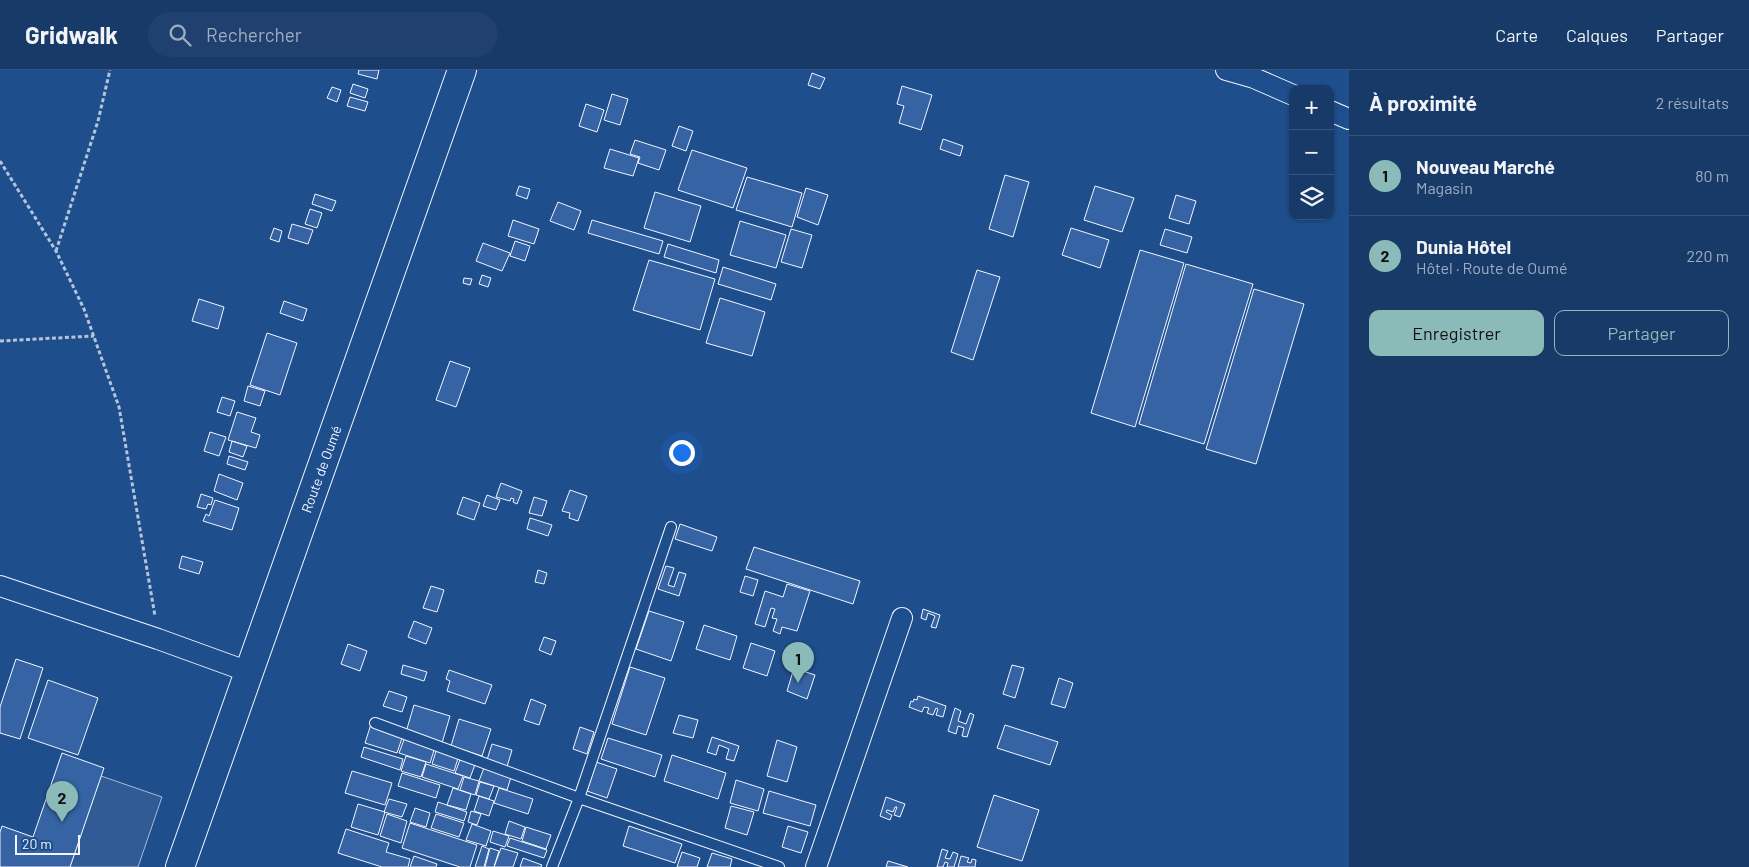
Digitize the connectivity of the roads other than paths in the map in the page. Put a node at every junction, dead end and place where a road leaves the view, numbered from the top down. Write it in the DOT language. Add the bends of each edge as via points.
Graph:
graph roads {
  1 [pos="462,70"];
  2 [pos="1226,70"];
  3 [pos="1289,93"];
  4 [pos="1334,113"];
  5 [pos="1349,119"];
  6 [pos="671,527"];
  7 [pos="0,586"];
  8 [pos="902,618"];
  9 [pos="249,672"];
  10 [pos="374,723"];
  11 [pos="579,798"];
  12 [pos="180,867"];
  13 [pos="552,867"];
  14 [pos="779,867"];
  15 [pos="816,867"];
  1 -- 9 [label="street, Route de Oumé"];
  2 -- 3 [label="street"];
  4 -- 5 [label="street"];
  6 -- 11 [label="lane"];
  7 -- 9 [label="street"];
  8 -- 15 [label="street"];
  9 -- 12 [label="street, Route de Oumé"];
  10 -- 11 [label="lane"];
  11 -- 13 [label="lane"];
  11 -- 14 [label="lane"];
}
